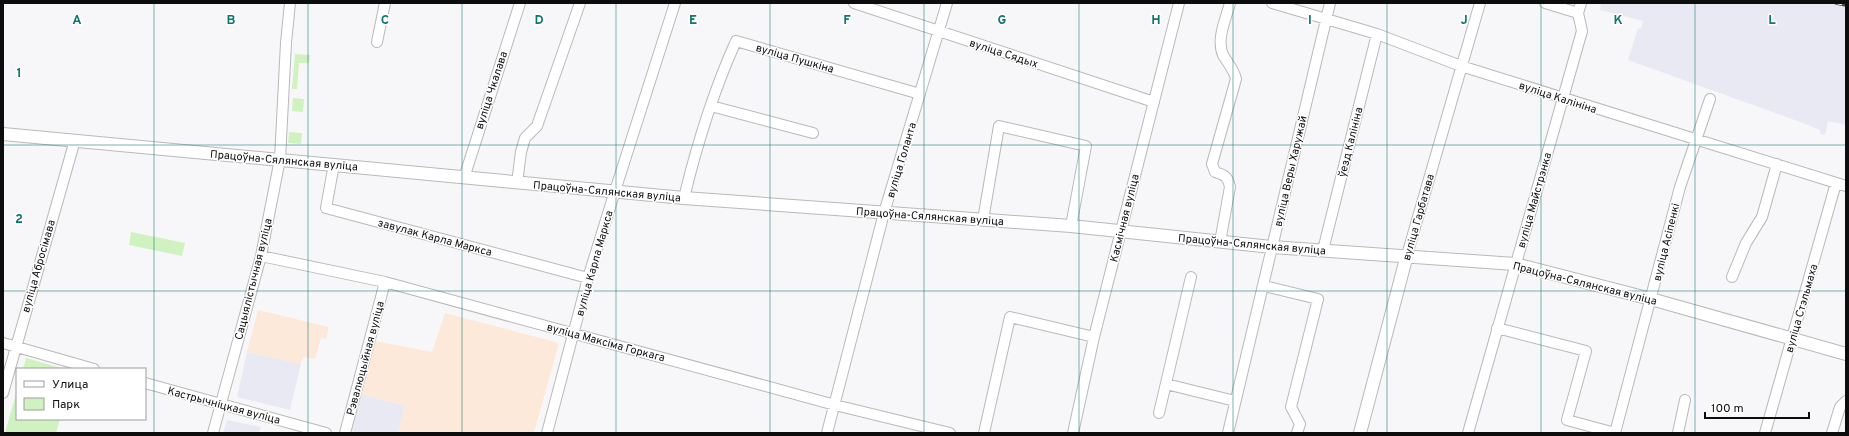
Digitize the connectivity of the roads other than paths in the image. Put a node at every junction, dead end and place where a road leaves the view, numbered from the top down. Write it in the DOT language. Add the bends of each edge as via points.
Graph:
graph roads {
  1 [pos="290,3"];
  2 [pos="385,3"];
  3 [pos="520,3"];
  4 [pos="580,3"];
  5 [pos="854,3"];
  6 [pos="947,3"];
  7 [pos="1179,3"];
  8 [pos="1230,3"];
  9 [pos="1272,3"];
  10 [pos="1330,3"];
  11 [pos="1480,3"];
  12 [pos="1545,3"];
  13 [pos="674,4"];
  14 [pos="1580,8"];
  15 [pos="1326,19"];
  16 [pos="939,32"];
  17 [pos="1377,34"];
  18 [pos="377,42"];
  19 [pos="1461,66"];
  20 [pos="920,94"];
  21 [pos="1563,98"];
  22 [pos="1710,99"];
  23 [pos="1154,102"];
  24 [pos="711,106"];
  25 [pos="813,133"];
  26 [pos="3,134"];
  27 [pos="75,140"];
  28 [pos="1696,140"];
  29 [pos="280,159"];
  30 [pos="334,164"];
  31 [pos="1777,164"];
  32 [pos="464,178"];
  33 [pos="517,183"];
  34 [pos="1841,184"];
  35 [pos="614,191"];
  36 [pos="684,198"];
  37 [pos="884,213"];
  38 [pos="984,220"];
  39 [pos="1071,226"];
  40 [pos="1122,231"];
  41 [pos="1220,242"];
  42 [pos="1272,247"];
  43 [pos="1323,250"];
  44 [pos="1407,255"];
  45 [pos="261,256"];
  46 [pos="1515,264"];
  47 [pos="1190,277"];
  48 [pos="1732,277"];
  49 [pos="588,278"];
  50 [pos="385,282"];
  51 [pos="1264,286"];
  52 [pos="1651,299"];
  53 [pos="1497,328"];
  54 [pos="574,333"];
  55 [pos="1094,337"];
  56 [pos="1792,338"];
  57 [pos="3,343"];
  58 [pos="15,347"];
  59 [pos="1846,354"];
  60 [pos="90,368"];
  61 [pos="146,383"];
  62 [pos="1166,384"];
  63 [pos="3,393"];
  64 [pos="1685,400"];
  65 [pos="1235,401"];
  66 [pos="1846,401"];
  67 [pos="220,405"];
  68 [pos="835,405"];
  69 [pos="1159,413"];
  70 [pos="213,433"];
  71 [pos="326,433"];
  72 [pos="345,433"];
  73 [pos="547,433"];
  74 [pos="827,433"];
  75 [pos="950,433"];
  76 [pos="984,433"];
  77 [pos="1073,433"];
  78 [pos="1228,433"];
  79 [pos="1297,433"];
  80 [pos="1360,433"];
  81 [pos="1468,433"];
  82 [pos="1615,433"];
  83 [pos="1678,433"];
  84 [pos="1765,433"];
  85 [pos="1832,433"];
  1 -- 29 [label="street, Сацыялістычная вуліца"];
  2 -- 18 [label="street"];
  3 -- 32 [label="street, вуліца Чкалава"];
  4 -- 33 [label="street" via="537,126 525,138"];
  5 -- 16 [label="street, вуліца Сядых"];
  6 -- 16 [label="street, вуліца Голанта"];
  7 -- 23 [label="street, Касмічная вуліца"];
  8 -- 41 [label="street" via="1220,42 1236,79 1212,164 1215,172 1228,179 1230,187"];
  9 -- 15 [label="street, вуліца Калініна"];
  10 -- 15 [label="street, вуліца Веры Харужай"];
  11 -- 19 [label="street, вуліца Гарбатава"];
  12 -- 14 [label="street"];
  13 -- 35 [label="street, вуліца Карла Маркса"];
  14 -- 21 [label="street, вуліца Майстрэнка" via="1582,31"];
  15 -- 17 [label="street, вуліца Калініна"];
  15 -- 42 [label="street, вуліца Веры Харужай"];
  16 -- 20 [label="street, вуліца Голанта"];
  16 -- 23 [label="street, вуліца Сядых"];
  17 -- 19 [label="street, вуліца Калініна"];
  17 -- 43 [label="street, ўезд Калініна"];
  19 -- 21 [label="street, вуліца Калініна"];
  19 -- 44 [label="street, вуліца Гарбатава"];
  20 -- 24 [label="street, вуліца Пушкіна" via="736,41 719,78"];
  20 -- 37 [label="street, вуліца Голанта"];
  21 -- 28 [label="street, вуліца Калініна"];
  21 -- 46 [label="street, вуліца Майстрэнка"];
  22 -- 28 [label="street, вуліца Асіпенкі"];
  23 -- 40 [label="street, Касмічная вуліца"];
  24 -- 25 [label="street"];
  24 -- 36 [label="street, вуліца Пушкіна"];
  26 -- 27 [label="main road, Працоўна-Сялянская вуліца"];
  27 -- 29 [label="main road, Працоўна-Сялянская вуліца"];
  27 -- 58 [label="street, вуліца Абросімава"];
  28 -- 31 [label="street, вуліца Калініна"];
  28 -- 52 [label="street, вуліца Асіпенкі" via="1680,187"];
  29 -- 30 [label="main road, Працоўна-Сялянская вуліца"];
  29 -- 45 [label="street, Сацыялістычная вуліца"];
  30 -- 32 [label="main road, Працоўна-Сялянская вуліца"];
  30 -- 49 [label="street, завулак Карла Маркса" via="326,208"];
  31 -- 34 [label="street, вуліца Калініна"];
  31 -- 48 [label="street" via="1762,217 1746,243"];
  32 -- 33 [label="main road, Працоўна-Сялянская вуліца"];
  33 -- 35 [label="main road, Працоўна-Сялянская вуліца"];
  34 -- 56 [label="street, вуліца Стэльмаха"];
  35 -- 36 [label="main road, Працоўна-Сялянская вуліца"];
  35 -- 49 [label="street, вуліца Карла Маркса"];
  36 -- 37 [label="main road, Працоўна-Сялянская вуліца"];
  37 -- 38 [label="main road, Працоўна-Сялянская вуліца"];
  37 -- 68 [label="street, вуліца Голанта"];
  38 -- 39 [label="main road, Працоўна-Сялянская вуліца"];
  38 -- 39 [label="street" via="999,126 1086,146"];
  39 -- 40 [label="main road, Працоўна-Сялянская вуліца"];
  40 -- 41 [label="main road, Працоўна-Сялянская вуліца"];
  40 -- 55 [label="street, Касмічная вуліца"];
  41 -- 42 [label="main road, Працоўна-Сялянская вуліца"];
  42 -- 43 [label="main road, Працоўна-Сялянская вуліца"];
  42 -- 51 [label="street, вуліца Веры Харужай"];
  43 -- 44 [label="main road, Працоўна-Сялянская вуліца"];
  44 -- 46 [label="main road, Працоўна-Сялянская вуліца"];
  44 -- 80 [label="main road, вуліца Гарбатава"];
  45 -- 50 [label="street, вуліца Максіма Горкага"];
  45 -- 67 [label="street, Сацыялістычная вуліца"];
  46 -- 52 [label="main road, Працоўна-Сялянская вуліца"];
  46 -- 53 [label="street, вуліца Майстрэнка"];
  47 -- 62 [label="street"];
  49 -- 54 [label="street, вуліца Карла Маркса"];
  50 -- 54 [label="street, вуліца Максіма Горкага"];
  50 -- 72 [label="street, Рэвалюцыйная вуліца"];
  51 -- 65 [label="street, вуліца Веры Харужай"];
  51 -- 79 [label="street" via="1318,299 1291,408 1300,424"];
  52 -- 56 [label="main road, Працоўна-Сялянская вуліца"];
  52 -- 82 [label="street, вуліца Асіпенкі"];
  53 -- 81 [label="street, вуліца Майстрэнка"];
  53 -- 82 [label="street" via="1586,351 1567,420"];
  54 -- 68 [label="street, вуліца Максіма Горкага"];
  54 -- 73 [label="street, вуліца Карла Маркса"];
  55 -- 76 [label="street" via="1010,317"];
  55 -- 77 [label="street, Касмічная вуліца"];
  56 -- 59 [label="main road, Працоўна-Сялянская вуліца"];
  56 -- 84 [label="street, вуліца Стэльмаха"];
  57 -- 58 [label="street"];
  58 -- 60 [label="street"];
  58 -- 63 [label="street, вуліца Абросімава"];
  61 -- 67 [label="street, Кастрычніцкая вуліца"];
  62 -- 65 [label="street"];
  62 -- 69 [label="street"];
  64 -- 83 [label="street"];
  65 -- 78 [label="street, вуліца Веры Харужай"];
  66 -- 85 [label="street" via="1840,407"];
  67 -- 70 [label="street, Сацыялістычная вуліца"];
  67 -- 71 [label="street, Кастрычніцкая вуліца"];
  68 -- 74 [label="street, вуліца Голанта"];
  68 -- 75 [label="street, вуліца Максіма Горкага"];
}
